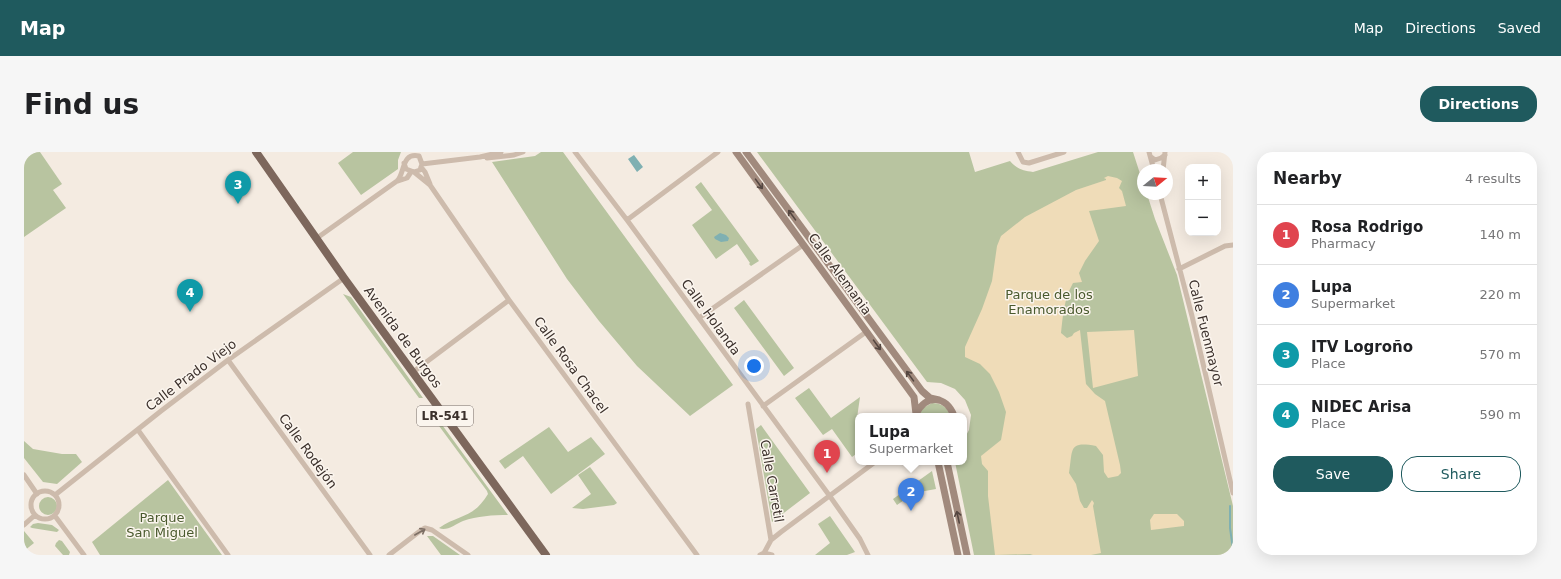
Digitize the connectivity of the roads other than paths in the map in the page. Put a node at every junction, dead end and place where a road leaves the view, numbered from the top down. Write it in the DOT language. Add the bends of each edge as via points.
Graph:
graph roads {
  1 [pos="256,152"];
  2 [pos="501,152"];
  3 [pos="522,152"];
  4 [pos="575,152"];
  5 [pos="718,152"];
  6 [pos="736,152"];
  7 [pos="746,152"];
  8 [pos="1018,152"];
  9 [pos="1064,152"];
  10 [pos="412,153"];
  11 [pos="1165,154"];
  12 [pos="421,155"];
  13 [pos="1150,155"];
  14 [pos="480,157"];
  15 [pos="440,162"];
  16 [pos="404,163"];
  17 [pos="1164,164"];
  18 [pos="422,166"];
  19 [pos="412,172"];
  20 [pos="397,181"];
  21 [pos="430,185"];
  22 [pos="1162,200"];
  23 [pos="627,220"];
  24 [pos="317,238"];
  25 [pos="803,245"];
  26 [pos="1233,245"];
  27 [pos="1179,269"];
  28 [pos="344,278"];
  29 [pos="509,300"];
  30 [pos="699,318"];
  31 [pos="866,332"];
  32 [pos="228,360"];
  33 [pos="414,372"];
  34 [pos="939,400"];
  35 [pos="748,404"];
  36 [pos="763,406"];
  37 [pos="916,413"];
  38 [pos="917,413"];
  39 [pos="953,413"];
  40 [pos="138,430"];
  41 [pos="871,465"];
  42 [pos="939,465"];
  43 [pos="948,465"];
  44 [pos="24,475"];
  45 [pos="37,494"];
  46 [pos="1233,494"];
  47 [pos="55,495"];
  48 [pos="829,495"];
  49 [pos="35,515"];
  50 [pos="55,516"];
  51 [pos="24,524"];
  52 [pos="771,540"];
  53 [pos="762,554"];
  54 [pos="84,555"];
  55 [pos="228,555"];
  56 [pos="370,555"];
  57 [pos="389,555"];
  58 [pos="468,555"];
  59 [pos="546,555"];
  60 [pos="698,555"];
  61 [pos="772,555"];
  62 [pos="868,555"];
  63 [pos="958,555"];
  64 [pos="966,555"];
  1 -- 24 [label="main road, Avenida de Burgos / LR-541"];
  2 -- 14 [label="street"];
  3 -- 14 [label="street" via="492,158"];
  4 -- 23 [label="street, Calle Holanda"];
  5 -- 23 [label="street"];
  6 -- 25 [label="main road, Calle Alemania, one-way"];
  34 -- 7 [label="main road, Calle Alemania, one-way" via="930,398 922,391"];
  8 -- 9 [label="street" via="1023,162 1029,163"];
  10 -- 12 [label="street"];
  10 -- 16 [label="street" via="405,157"];
  11 -- 13 [label="street" via="1155,160"];
  11 -- 17 [label="street"];
  12 -- 15 [label="street"];
  12 -- 18 [label="street"];
  14 -- 15 [label="street"];
  15 -- 18 [label="street"];
  16 -- 19 [label="street" via="406,169"];
  16 -- 20 [label="street" via="402,174"];
  18 -- 19 [label="street"];
  18 -- 21 [label="street, Calle Rosa Chacel"];
  19 -- 20 [label="street" via="407,178"];
  19 -- 21 [label="street, Calle Rosa Chacel"];
  20 -- 24 [label="street"];
  21 -- 29 [label="street, Calle Rosa Chacel"];
  22 -- 27 [label="street, Calle Fuenmayor"];
  23 -- 30 [label="street, Calle Holanda"];
  24 -- 28 [label="main road, Avenida de Burgos / LR-541"];
  25 -- 30 [label="street"];
  25 -- 31 [label="main road, Calle Alemania"];
  26 -- 27 [label="street" via="1225,246"];
  27 -- 46 [label="street, Calle Fuenmayor"];
  28 -- 32 [label="street, Calle Prado Viejo"];
  28 -- 33 [label="main road, Avenida de Burgos / LR-541"];
  29 -- 33 [label="street"];
  29 -- 60 [label="street, Calle Rosa Chacel"];
  30 -- 36 [label="street, Calle Holanda"];
  31 -- 36 [label="street"];
  31 -- 37 [label="main road, Calle Alemania, one-way" via="914,398"];
  32 -- 40 [label="street, Calle Prado Viejo"];
  32 -- 56 [label="street, Calle Rodejón"];
  33 -- 59 [label="main road, Avenida de Burgos / LR-541"];
  34 -- 38 [label="main road" via="928,401"];
  34 -- 39 [label="main road, Calle Alemania"];
  35 -- 52 [label="street, Calle Carretil"];
  36 -- 48 [label="street, Calle Holanda"];
  40 -- 47 [label="street, Calle Prado Viejo"];
  40 -- 55 [label="street"];
  41 -- 48 [label="street"];
  42 -- 63 [label="main road"];
  64 -- 43 [label="main road, one-way"];
  44 -- 45 [label="street"];
  45 -- 47 [label="street" via="48,491"];
  45 -- 49 [label="street" via="33,497 31,506"];
  47 -- 50 [label="street" via="59,503"];
  48 -- 52 [label="street"];
  48 -- 62 [label="street, Calle Holanda" via="860,539"];
  49 -- 50 [label="street" via="47,519"];
  49 -- 51 [label="street"];
  50 -- 54 [label="street"];
  52 -- 53 [label="street"];
  53 -- 61 [label="street"];
  57 -- 58 [label="street, one-way" via="425,528 432,530"];
}
